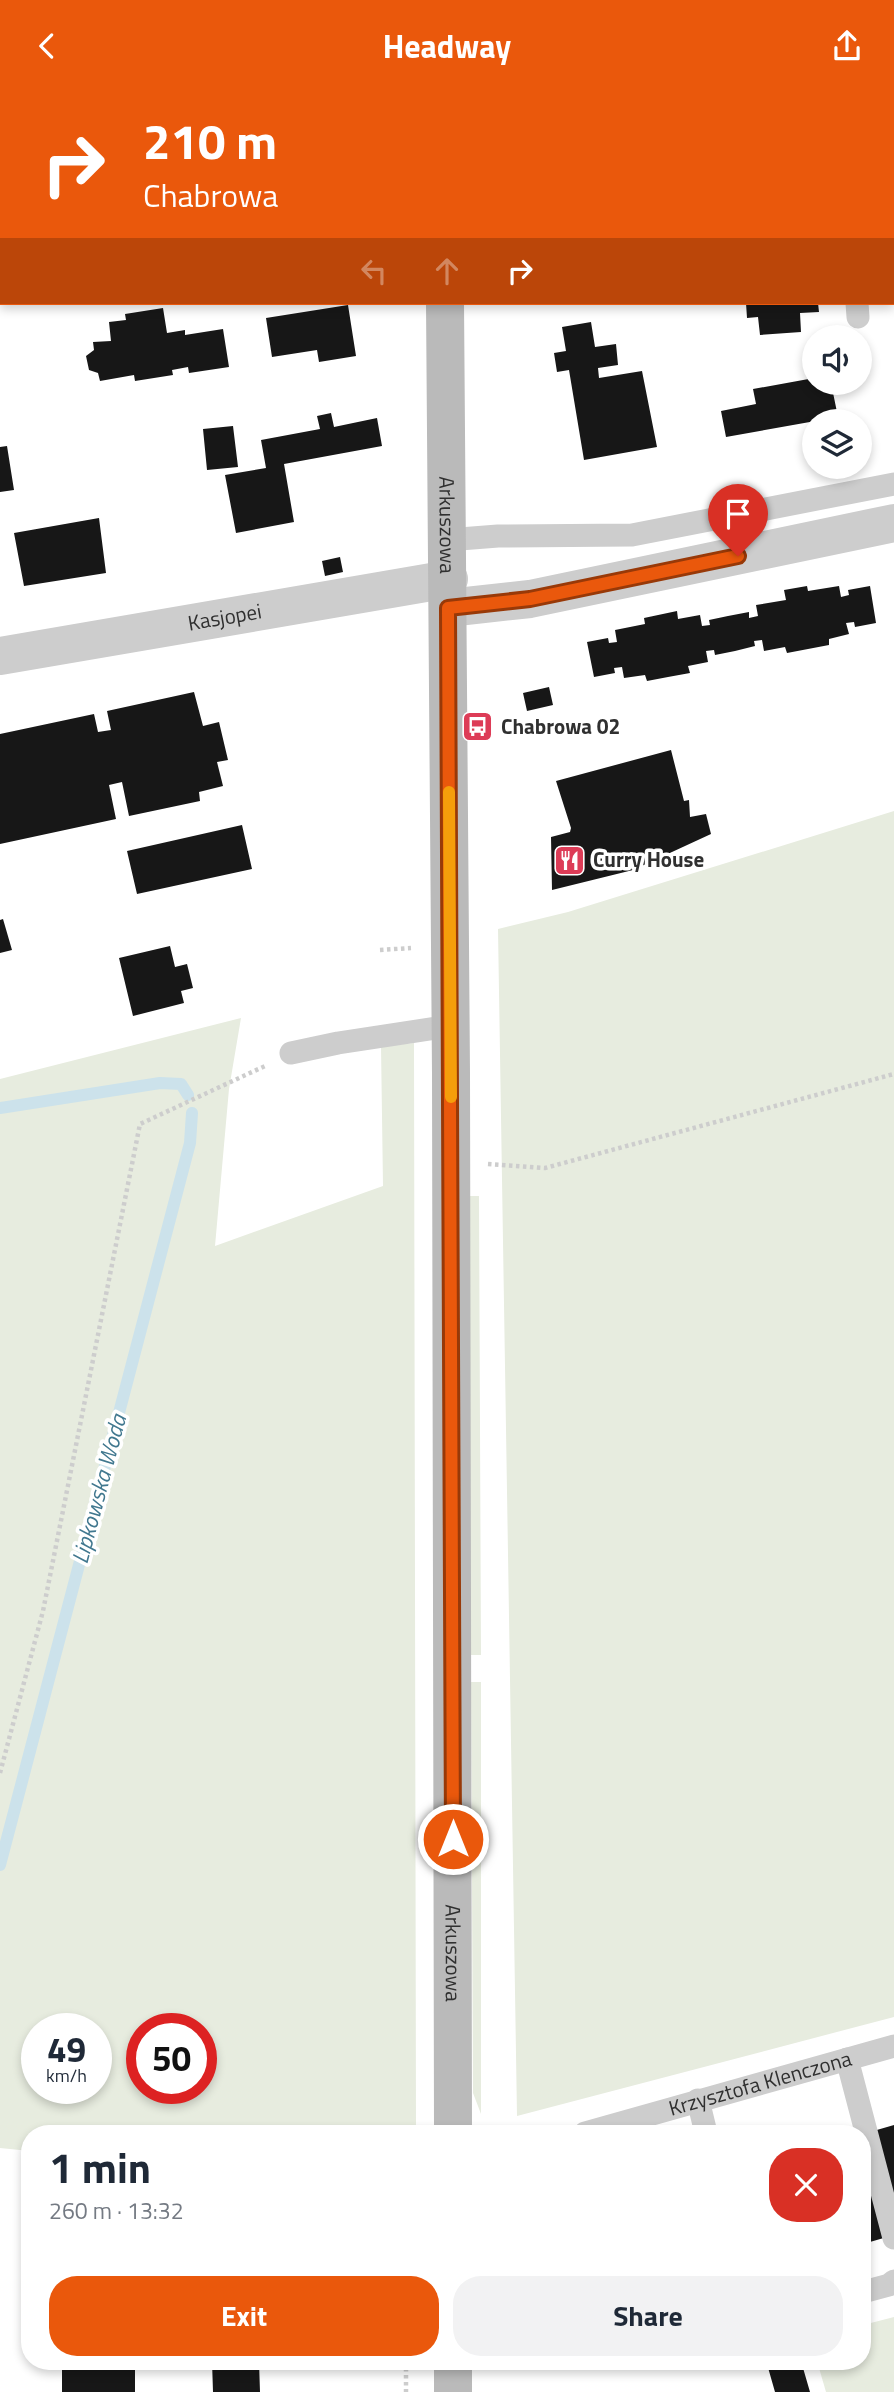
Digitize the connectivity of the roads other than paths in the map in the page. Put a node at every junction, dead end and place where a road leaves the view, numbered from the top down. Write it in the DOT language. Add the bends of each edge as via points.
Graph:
graph roads {
  1 [pos="445,305"];
  2 [pos="894,484"];
  3 [pos="894,523"];
  4 [pos="447,540"];
  5 [pos="448,593"];
  6 [pos="0,656"];
  7 [pos="450,1026"];
  8 [pos="291,1053"];
  9 [pos="894,2046"];
  10 [pos="847,2059"];
  11 [pos="698,2100"];
  12 [pos="453,2125"];
  13 [pos="612,2125"];
  14 [pos="704,2125"];
  15 [pos="864,2125"];
  16 [pos="871,2150"];
  17 [pos="894,2238"];
  18 [pos="894,2281"];
  19 [pos="871,2290"];
  20 [pos="453,2370"];
  21 [pos="453,2392"];
  1 -- 4 [label="main road, Arkuszowa"];
  2 -- 4 [label="lane" via="632,535"];
  3 -- 5 [label="street, Kasjopei" via="530,599"];
  4 -- 5 [label="main road, Arkuszowa"];
  5 -- 6 [label="street, Kasjopei"];
  5 -- 7 [label="main road, Arkuszowa"];
  7 -- 8 [label="lane"];
  7 -- 12 [label="main road, Arkuszowa"];
  9 -- 10 [label="lane, Krzysztofa Klenczona"];
  10 -- 11 [label="lane, Krzysztofa Klenczona"];
  10 -- 15 [label="lane"];
  11 -- 13 [label="lane, Krzysztofa Klenczona"];
  11 -- 14 [label="lane"];
  16 -- 17 [label="lane"];
  18 -- 19 [label="lane"];
  20 -- 21 [label="main road"];
}
